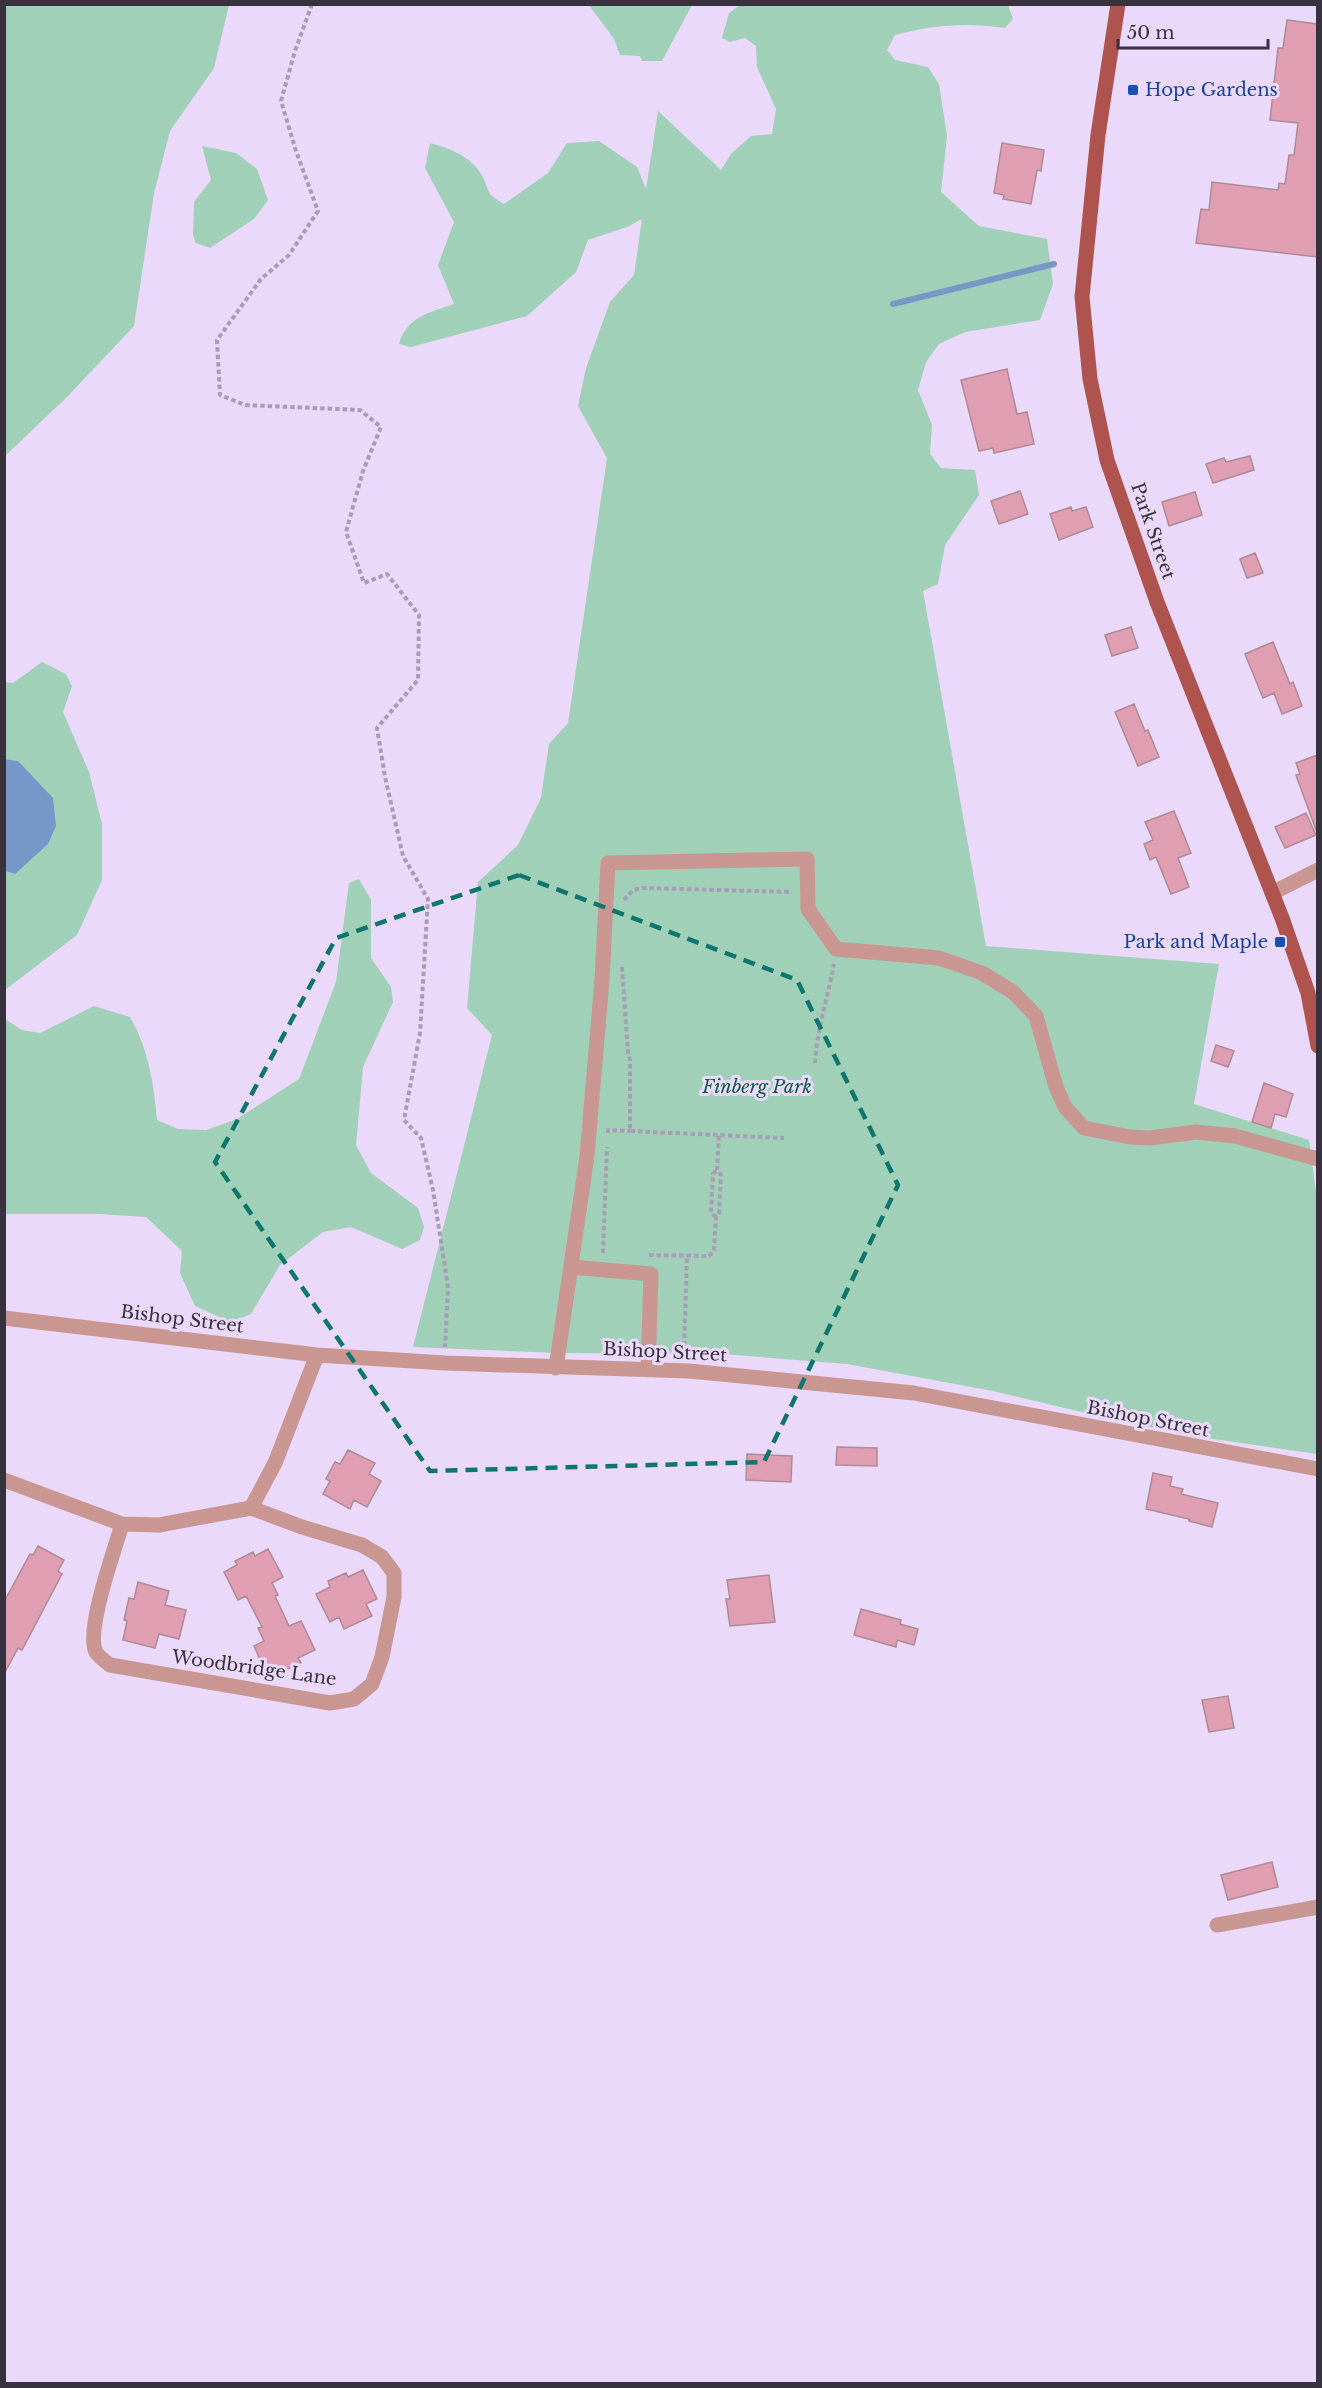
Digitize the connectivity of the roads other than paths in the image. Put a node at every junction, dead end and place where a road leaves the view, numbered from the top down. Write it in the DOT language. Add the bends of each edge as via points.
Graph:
graph roads {
  1 [pos="1118,4"];
  2 [pos="1317,870"];
  3 [pos="1272,893"];
  4 [pos="1312,995"];
  5 [pos="1317,1046"];
  6 [pos="1317,1159"];
  7 [pos="571,1267"];
  8 [pos="4,1318"];
  9 [pos="317,1355"];
  10 [pos="556,1368"];
  11 [pos="648,1370"];
  12 [pos="1317,1469"];
  13 [pos="4,1480"];
  14 [pos="251,1508"];
  15 [pos="122,1524"];
  16 [pos="1317,1907"];
  17 [pos="1217,1925"];
  1 -- 3 [label="main road, Park Street" via="1098,135 1083,286 1090,379 1107,459 1157,602"];
  2 -- 3 [label="street"];
  3 -- 4 [label="main road, Park Street"];
  4 -- 5 [label="main road, Park Street"];
  6 -- 7 [label="street" via="1235,1136 1196,1132 1130,1137 1084,1128 1065,1107 1056,1087 1036,1016 1013,992 982,974 939,958 836,949 808,909 807,859 608,863 596,1059"];
  7 -- 10 [label="street"];
  7 -- 11 [label="street" via="651,1274"];
  8 -- 9 [label="street, Bishop Street"];
  9 -- 10 [label="street, Bishop Street"];
  9 -- 14 [label="street" via="275,1463"];
  10 -- 11 [label="street, Bishop Street"];
  11 -- 12 [label="street, Bishop Street" via="914,1393"];
  13 -- 15 [label="street"];
  14 -- 15 [label="street" via="159,1525"];
  14 -- 15 [label="street, Woodbridge Lane" via="362,1545 382,1557 394,1573 394,1597 382,1657 372,1684 354,1699 330,1703 110,1665 96,1652 93,1631"];
  16 -- 17 [label="street"];
}
